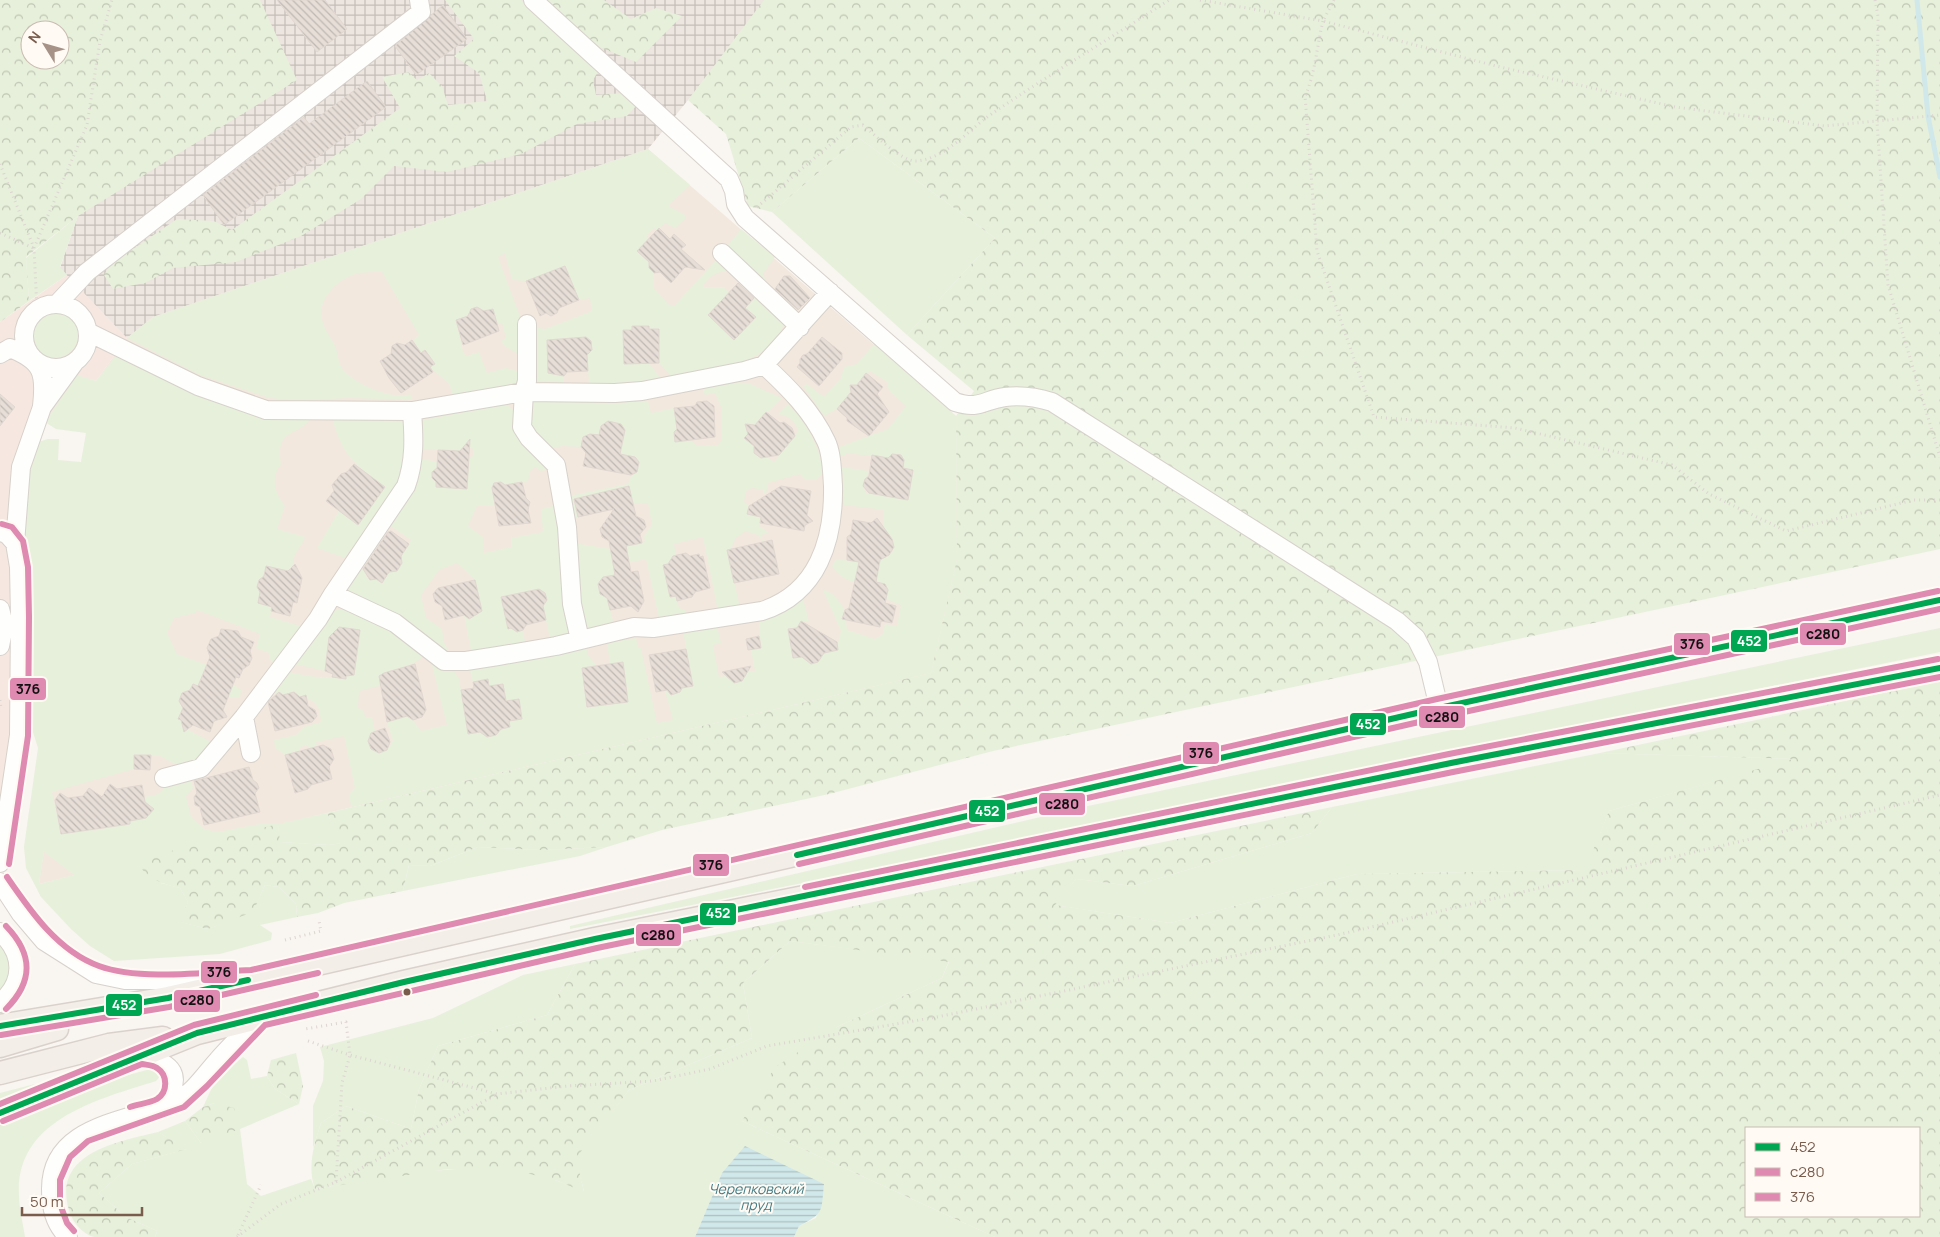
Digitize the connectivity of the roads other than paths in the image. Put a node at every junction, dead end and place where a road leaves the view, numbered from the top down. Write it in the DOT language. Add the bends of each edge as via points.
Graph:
graph roads {
  1 [pos="420,0"];
  2 [pos="533,0"];
  3 [pos="722,253"];
  4 [pos="830,292"];
  5 [pos="58,303"];
  6 [pos="527,324"];
  7 [pos="800,327"];
  8 [pos="88,332"];
  9 [pos="0,354"];
  10 [pos="30,356"];
  11 [pos="74,363"];
  12 [pos="764,365"];
  13 [pos="524,392"];
  14 [pos="42,407"];
  15 [pos="412,411"];
  16 [pos="0,532"];
  17 [pos="15,543"];
  18 [pos="333,594"];
  19 [pos="1940,600"];
  20 [pos="0,609"];
  21 [pos="580,640"];
  22 [pos="0,646"];
  23 [pos="1940,668"];
  24 [pos="1439,708"];
  25 [pos="244,717"];
  26 [pos="251,753"];
  27 [pos="164,778"];
  28 [pos="4,818"];
  29 [pos="0,863"];
  30 [pos="0,882"];
  31 [pos="0,932"];
  32 [pos="252,979"];
  33 [pos="168,998"];
  34 [pos="0,1002"];
  35 [pos="260,1017"];
  36 [pos="0,1026"];
  37 [pos="197,1033"];
  38 [pos="0,1046"];
  39 [pos="141,1055"];
  40 [pos="0,1073"];
  41 [pos="164,1105"];
  42 [pos="0,1113"];
  43 [pos="68,1237"];
  1 -- 5 [label="street" via="421,12 87,272"];
  2 -- 4 [label="street" via="729,179 736,204 745,218"];
  3 -- 7 [label="street"];
  4 -- 7 [label="street"];
  4 -- 24 [label="street" via="955,402 970,406 1004,397 1032,396 1052,402 1397,621 1416,638 1428,662"];
  5 -- 8 [label="street" via="78,312"];
  5 -- 10 [label="street" via="37,310 25,326 25,347"];
  6 -- 13 [label="street" via="527,381"];
  7 -- 12 [label="street"];
  8 -- 11 [label="street" via="86,350"];
  8 -- 15 [label="street" via="198,386 266,410"];
  9 -- 10 [label="street" via="10,348"];
  10 -- 11 [label="street" via="46,367 56,369"];
  10 -- 14 [label="street" via="40,370 44,384"];
  11 -- 14 [label="street"];
  12 -- 13 [label="street" via="642,391 615,394"];
  12 -- 21 [label="street" via="815,420 827,443 833,499 824,554 814,571 779,606 653,628 634,627"];
  13 -- 15 [label="street"];
  13 -- 21 [label="street" via="522,427 556,465 567,527 572,604"];
  14 -- 17 [label="street" via="21,467"];
  15 -- 18 [label="street" via="414,446 412,469 406,486"];
  16 -- 17 [label="street"];
  17 -- 28 [label="street" via="20,609 19,735"];
  18 -- 21 [label="street" via="395,624 444,661 466,661"];
  18 -- 25 [label="street" via="318,619"];
  19 -- 24 [label="main road"];
  20 -- 22 [label="street" via="4,625"];
  23 -- 35 [label="main road" via="1450,763 595,939"];
  24 -- 32 [label="main road"];
  25 -- 26 [label="street"];
  25 -- 27 [label="street" via="201,768"];
  28 -- 29 [label="street"];
  30 -- 32 [label="street" via="44,941 96,974 125,980"];
  31 -- 34 [label="street" via="17,953 19,974 10,994"];
  32 -- 33 [label="main road"];
  33 -- 36 [label="main road"];
  33 -- 38 [label="main road"];
  35 -- 37 [label="main road"];
  35 -- 41 [label="street" via="196,1085 179,1100"];
  37 -- 39 [label="main road"];
  37 -- 40 [label="main road" via="109,1045"];
  39 -- 41 [label="street" via="160,1060 171,1070 175,1079 172,1093"];
  39 -- 42 [label="main road"];
  41 -- 43 [label="street" via="83,1133 63,1152 51,1178 51,1206 59,1228"];
}
